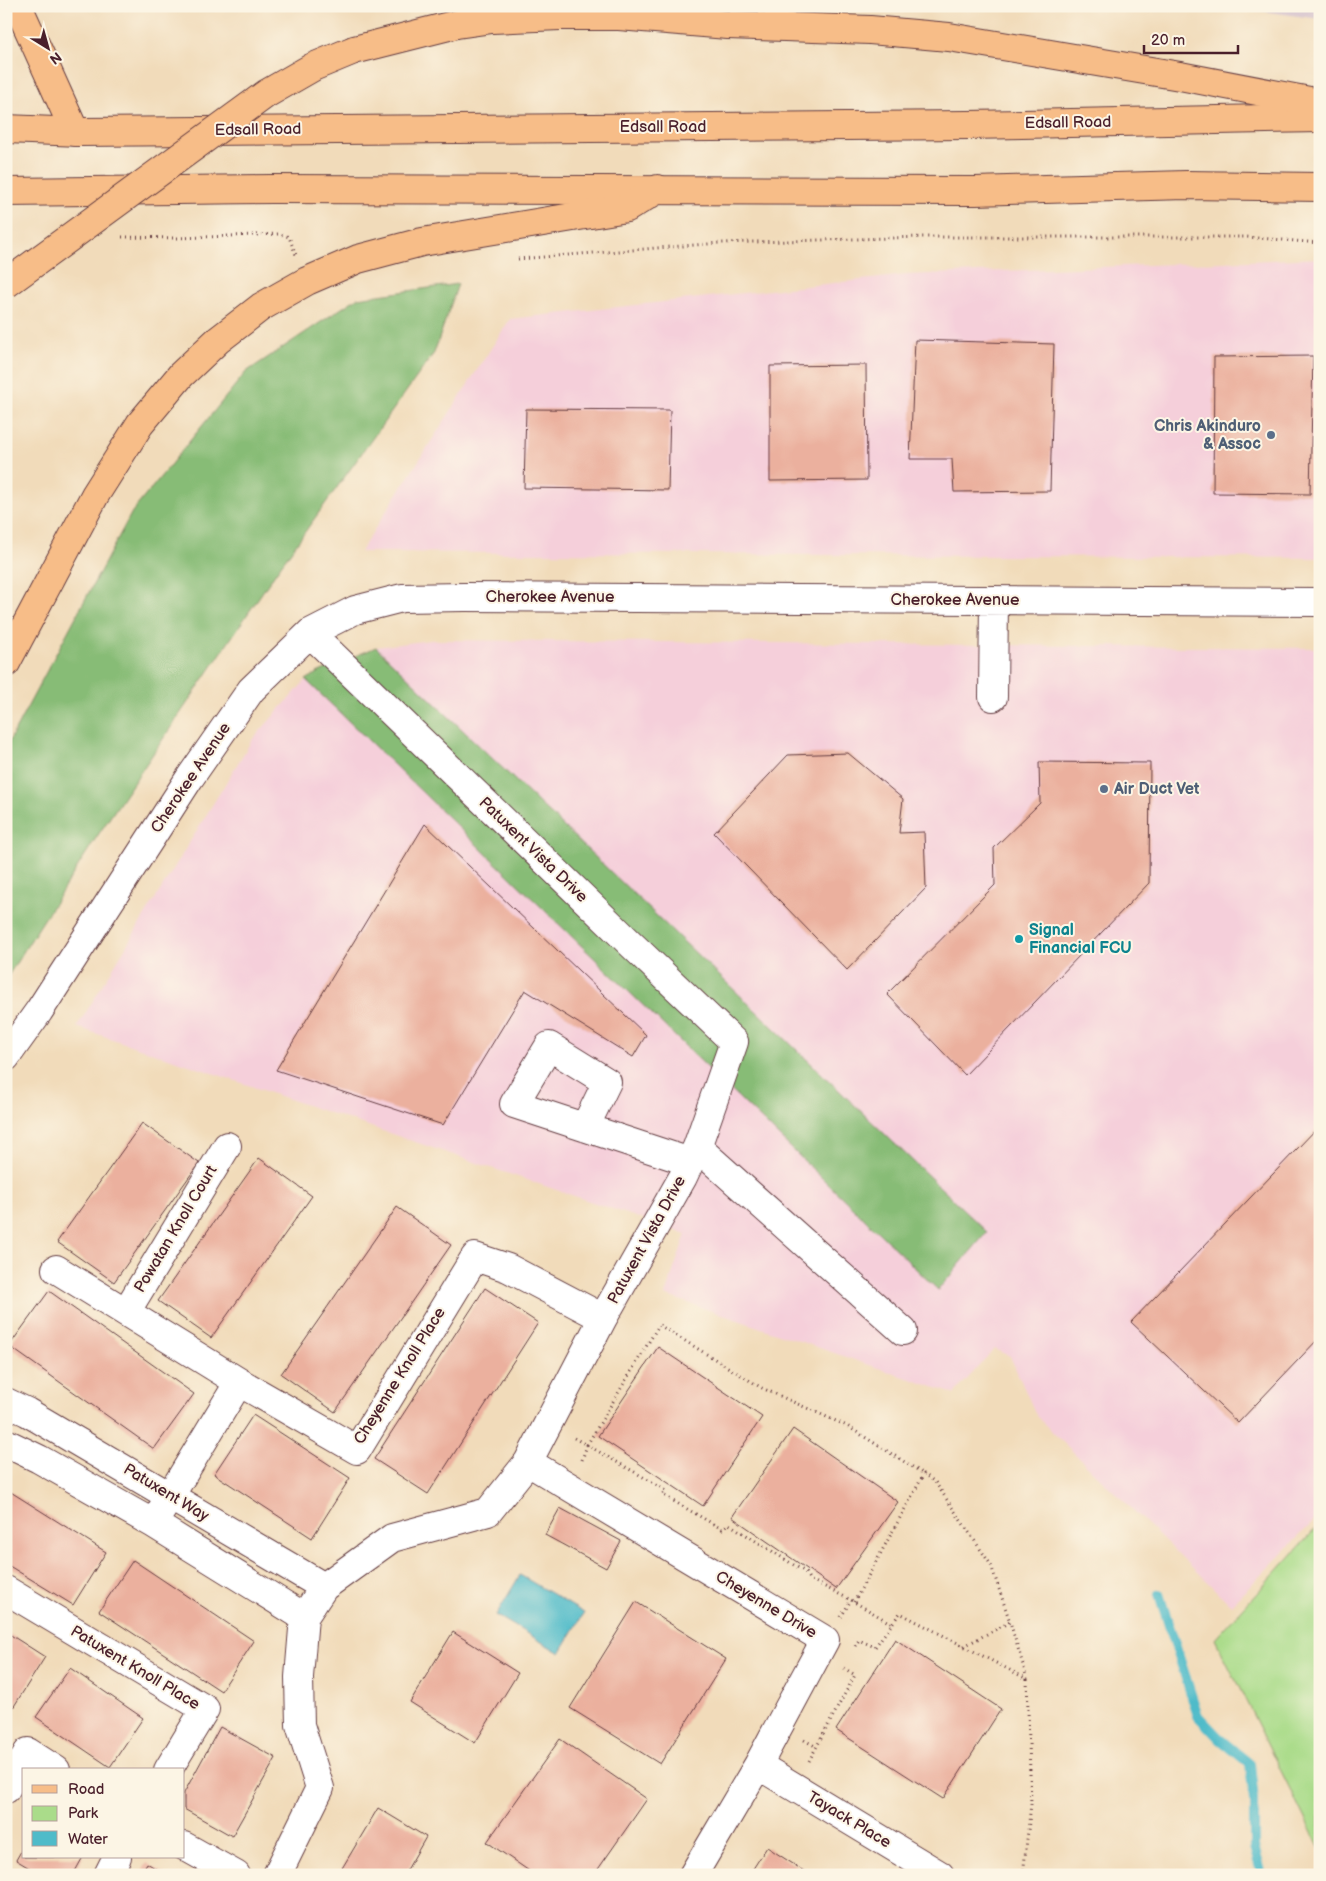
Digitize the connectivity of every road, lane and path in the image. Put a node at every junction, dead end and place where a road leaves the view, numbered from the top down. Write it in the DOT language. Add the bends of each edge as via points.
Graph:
graph roads {
  1 [pos="18,6"];
  2 [pos="1320,104"];
  3 [pos="1320,118"];
  4 [pos="6,129"];
  5 [pos="75,132"];
  6 [pos="1320,187"];
  7 [pos="658,189"];
  8 [pos="6,192"];
  9 [pos="6,235"];
  10 [pos="25,235"];
  11 [pos="121,237"];
  12 [pos="1320,244"];
  13 [pos="513,259"];
  14 [pos="307,281"];
  15 [pos="6,284"];
  16 [pos="994,600"];
  17 [pos="1320,602"];
  18 [pos="310,633"];
  19 [pos="6,663"];
  20 [pos="993,697"];
  21 [pos="6,1057"];
  22 [pos="585,1127"];
  23 [pos="226,1146"];
  24 [pos="693,1154"];
  25 [pos="56,1269"];
  26 [pos="126,1312"];
  27 [pos="603,1318"];
  28 [pos="903,1331"];
  29 [pos="239,1382"];
  30 [pos="6,1402"];
  31 [pos="6,1443"];
  32 [pos="587,1445"];
  33 [pos="528,1462"];
  34 [pos="924,1474"];
  35 [pos="566,1484"];
  36 [pos="171,1495"];
  37 [pos="154,1524"];
  38 [pos="324,1587"];
  39 [pos="6,1590"];
  40 [pos="304,1617"];
  41 [pos="1010,1622"];
  42 [pos="964,1646"];
  43 [pos="851,1654"];
  44 [pos="847,1661"];
  45 [pos="1027,1679"];
  46 [pos="758,1765"];
  47 [pos="53,1768"];
  48 [pos="169,1768"];
  49 [pos="796,1787"];
  50 [pos="6,1789"];
  51 [pos="185,1847"];
  52 [pos="116,1858"];
  53 [pos="108,1875"];
  54 [pos="236,1875"];
  55 [pos="277,1875"];
  56 [pos="693,1875"];
  57 [pos="940,1875"];
  58 [pos="1023,1875"];
  1 -- 5 [label="main road"];
  2 -- 15 [label="main road, bridge" via="1180,76 948,37 870,30 728,26 619,16 492,19 457,24 354,50 313,67 266,94"];
  3 -- 5 [label="main road, Edsall Road" via="968,125"];
  4 -- 5 [label="main road, Edsall Road"];
  6 -- 7 [label="main road" via="1186,185 772,192"];
  7 -- 8 [label="main road"];
  7 -- 14 [label="main road" via="627,208 422,242 358,259"];
  9 -- 10 [label="path"];
  11 -- 14 [label="path" via="280,234 289,237"];
  12 -- 13 [label="path" via="1246,237 923,237 720,243"];
  14 -- 19 [label="main road" via="261,308 217,341 181,375 140,424 95,495"];
  16 -- 17 [label="street, Cherokee Avenue"];
  16 -- 18 [label="street, Cherokee Avenue" via="402,598 354,610"];
  16 -- 20 [label="street"];
  18 -- 21 [label="street, Cherokee Avenue" via="251,690"];
  18 -- 24 [label="street, Patuxent Vista Drive" via="734,1042"];
  22 -- 24 [label="street"];
  23 -- 26 [label="street, Powatan Knoll Court"];
  24 -- 27 [label="street, Patuxent Vista Drive"];
  24 -- 28 [label="street"];
  25 -- 26 [label="street, Cheyenne Knoll Place"];
  26 -- 29 [label="street, Cheyenne Knoll Place"];
  27 -- 29 [label="street, Cheyenne Knoll Place" via="508,1268 474,1257 357,1450"];
  27 -- 33 [label="street, Patuxent Vista Drive"];
  29 -- 36 [label="street"];
  30 -- 36 [label="street, Patuxent Way"];
  31 -- 37 [label="street, Patuxent Way"];
  32 -- 34 [label="path" via="659,1325 762,1388 847,1426"];
  32 -- 34 [label="path" via="666,1490 663,1495 722,1529 729,1524 805,1572 809,1579 852,1601"];
  32 -- 35 [label="path" via="579,1467"];
  33 -- 35 [label="street, Cheyenne Drive"];
  33 -- 38 [label="street, Patuxent Vista Drive" via="488,1512 392,1538"];
  34 -- 41 [label="path" via="935,1482 991,1565"];
  35 -- 46 [label="street, Cheyenne Drive" via="825,1640"];
  36 -- 37 [label="street"];
  36 -- 38 [label="street, Patuxent Way"];
  37 -- 40 [label="street, Patuxent Way"];
  38 -- 40 [label="street, Patuxent Vista Drive"];
  39 -- 48 [label="street, Patuxent Knoll Place" via="205,1709"];
  40 -- 55 [label="street, Patuxent Vista Drive" via="299,1677 300,1725 320,1788"];
  41 -- 42 [label="path"];
  41 -- 45 [label="path"];
  42 -- 43 [label="path" via="900,1613 875,1647 859,1640"];
  42 -- 45 [label="path"];
  44 -- 49 [label="path" via="843,1668 855,1675"];
  45 -- 58 [label="path" via="1032,1804"];
  46 -- 49 [label="street, Tayack Place"];
  46 -- 56 [label="street, Cheyenne Drive"];
  47 -- 50 [label="street" via="28,1752"];
  49 -- 57 [label="street, Tayack Place"];
  51 -- 54 [label="street"];
  52 -- 53 [label="street"];
}
